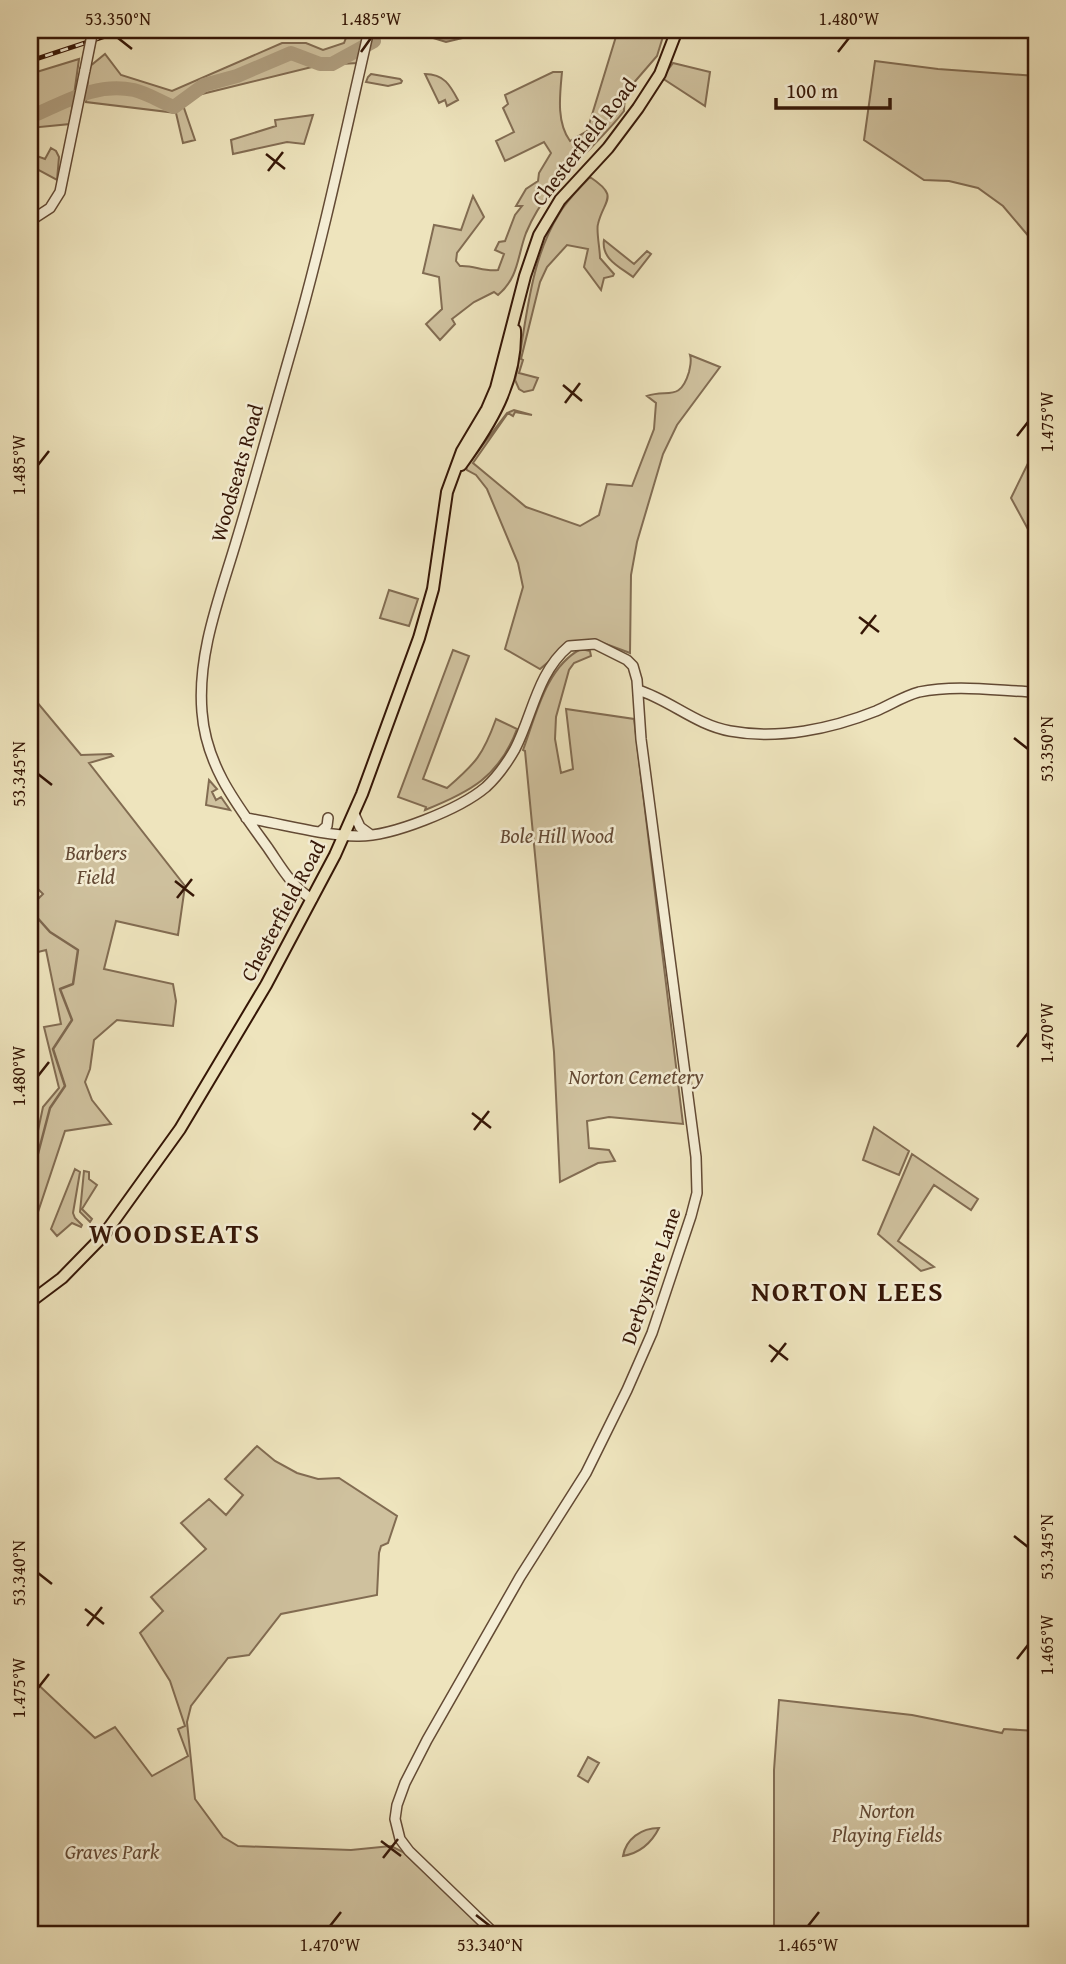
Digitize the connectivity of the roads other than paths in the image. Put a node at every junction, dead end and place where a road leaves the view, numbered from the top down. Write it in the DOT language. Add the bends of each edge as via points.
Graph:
graph roads {
  1 [pos="93,30"];
  2 [pos="677,30"];
  3 [pos="369,31"];
  4 [pos="30,221"];
  5 [pos="638,690"];
  6 [pos="1036,692"];
  7 [pos="354,814"];
  8 [pos="246,818"];
  9 [pos="328,818"];
  10 [pos="320,832"];
  11 [pos="345,835"];
  12 [pos="371,835"];
  13 [pos="312,899"];
  14 [pos="30,1302"];
  15 [pos="495,1934"];
  1 -- 4 [label="street, bridge" via="60,192 50,208"];
  2 -- 7 [label="highway, Chesterfield Road" via="663,68 638,108 546,220 525,276 498,410 453,475 443,510 429,607"];
  3 -- 8 [label="street, Woodseats Road" via="318,249 205,653 201,711 208,744 222,781"];
  5 -- 6 [label="street" via="702,723 730,731 776,734 849,720 927,691"];
  5 -- 12 [label="street, Derbyshire Lane" via="633,666 627,660 595,644 569,646 542,681 517,746 491,782 468,799 419,822"];
  5 -- 15 [label="street, Derbyshire Lane" via="697,1192 667,1290 627,1391 586,1473 427,1740 397,1805 400,1839"];
  7 -- 11 [label="highway, Chesterfield Road"];
  7 -- 12 [label="street" via="360,827"];
  8 -- 10 [label="street"];
  8 -- 13 [label="street, Woodseats Road" via="298,889"];
  9 -- 10 [label="street"];
  10 -- 11 [label="street"];
  11 -- 12 [label="street"];
  11 -- 13 [label="highway, Chesterfield Road"];
  13 -- 14 [label="highway, Chesterfield Road" via="204,1092 159,1159 103,1236 62,1278"];
}
